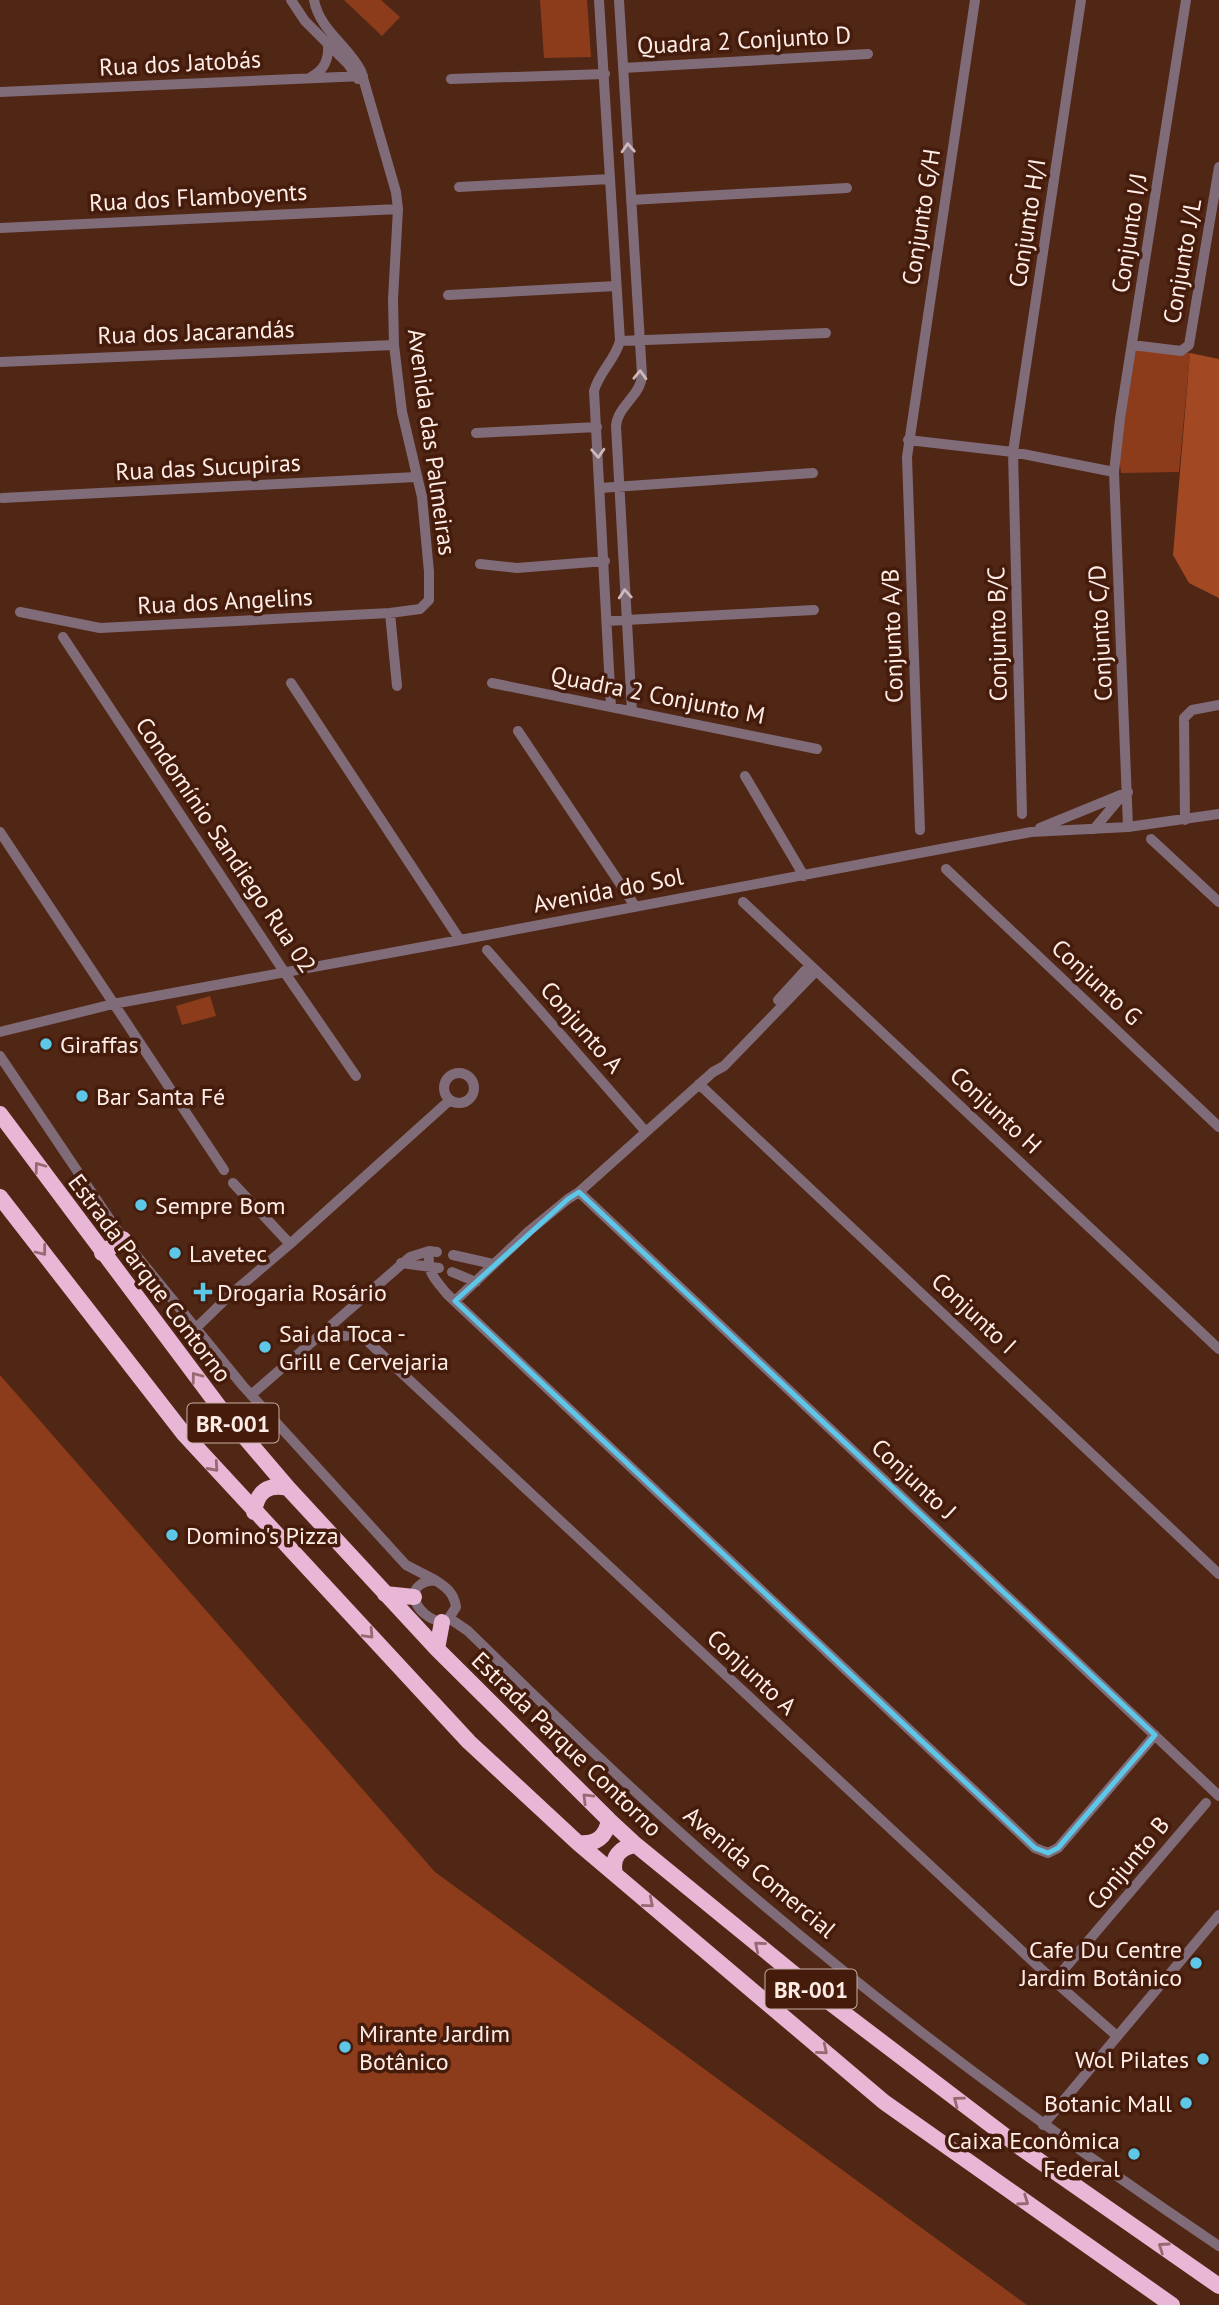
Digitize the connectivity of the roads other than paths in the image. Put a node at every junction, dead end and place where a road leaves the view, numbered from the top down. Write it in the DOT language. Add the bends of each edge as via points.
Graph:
graph roads {
  1 [pos="290,0"];
  2 [pos="314,0"];
  3 [pos="599,0"];
  4 [pos="619,0"];
  5 [pos="975,0"];
  6 [pos="1081,0"];
  7 [pos="1186,0"];
  8 [pos="328,44"];
  9 [pos="868,54"];
  10 [pos="623,68"];
  11 [pos="605,74"];
  12 [pos="314,76"];
  13 [pos="359,76"];
  14 [pos="451,79"];
  15 [pos="0,92"];
  16 [pos="626,121"];
  17 [pos="608,122"];
  18 [pos="1219,167"];
  19 [pos="610,180"];
  20 [pos="459,187"];
  21 [pos="847,188"];
  22 [pos="631,200"];
  23 [pos="398,209"];
  24 [pos="0,228"];
  25 [pos="633,238"];
  26 [pos="614,239"];
  27 [pos="616,286"];
  28 [pos="449,295"];
  29 [pos="826,333"];
  30 [pos="639,340"];
  31 [pos="620,341"];
  32 [pos="394,345"];
  33 [pos="1132,345"];
  34 [pos="0,362"];
  35 [pos="597,427"];
  36 [pos="476,433"];
  37 [pos="908,440"];
  38 [pos="1013,452"];
  39 [pos="813,472"];
  40 [pos="1114,472"];
  41 [pos="416,477"];
  42 [pos="620,487"];
  43 [pos="600,488"];
  44 [pos="2,498"];
  45 [pos="605,561"];
  46 [pos="480,564"];
  47 [pos="429,600"];
  48 [pos="814,610"];
  49 [pos="20,612"];
  50 [pos="390,613"];
  51 [pos="607,621"];
  52 [pos="628,621"];
  53 [pos="63,637"];
  54 [pos="291,683"];
  55 [pos="492,683"];
  56 [pos="397,686"];
  57 [pos="1219,705"];
  58 [pos="611,707"];
  59 [pos="632,711"];
  60 [pos="518,731"];
  61 [pos="817,749"];
  62 [pos="745,776"];
  63 [pos="1125,794"];
  64 [pos="1086,810"];
  65 [pos="1022,814"];
  66 [pos="1219,814"];
  67 [pos="1185,820"];
  68 [pos="1128,827"];
  69 [pos="1089,829"];
  70 [pos="920,830"];
  71 [pos="0,832"];
  72 [pos="1031,832"];
  73 [pos="1151,839"];
  74 [pos="946,869"];
  75 [pos="804,876"];
  76 [pos="743,902"];
  77 [pos="1219,902"];
  78 [pos="635,906"];
  79 [pos="460,940"];
  80 [pos="486,950"];
  81 [pos="813,968"];
  82 [pos="285,973"];
  83 [pos="113,1004"];
  84 [pos="3,1030"];
  85 [pos="0,1056"];
  86 [pos="356,1076"];
  87 [pos="699,1084"];
  88 [pos="450,1100"];
  89 [pos="0,1114"];
  90 [pos="1219,1126"];
  91 [pos="646,1132"];
  92 [pos="224,1170"];
  93 [pos="233,1183"];
  94 [pos="579,1192"];
  95 [pos="1,1202"];
  96 [pos="123,1239"];
  97 [pos="290,1244"];
  98 [pos="102,1253"];
  99 [pos="453,1255"];
  100 [pos="401,1264"];
  101 [pos="493,1264"];
  102 [pos="433,1267"];
  103 [pos="452,1272"];
  104 [pos="476,1282"];
  105 [pos="454,1301"];
  106 [pos="196,1328"];
  107 [pos="352,1328"];
  108 [pos="321,1335"];
  109 [pos="1219,1349"];
  110 [pos="251,1395"];
  111 [pos="220,1409"];
  112 [pos="184,1434"];
  113 [pos="288,1488"];
  114 [pos="254,1512"];
  115 [pos="406,1565"];
  116 [pos="1219,1574"];
  117 [pos="435,1580"];
  118 [pos="417,1590"];
  119 [pos="385,1594"];
  120 [pos="456,1607"];
  121 [pos="445,1620"];
  122 [pos="468,1631"];
  123 [pos="437,1649"];
  124 [pos="1155,1735"];
  125 [pos="1219,1796"];
  126 [pos="1206,1803"];
  127 [pos="609,1820"];
  128 [pos="578,1843"];
  129 [pos="636,1845"];
  130 [pos="615,1874"];
  131 [pos="1219,1915"];
  132 [pos="1054,1981"];
  133 [pos="1117,2036"];
  134 [pos="1043,2125"];
  135 [pos="1219,2246"];
  136 [pos="1219,2286"];
  137 [pos="1172,2305"];
  1 -- 8 [label="street, Avenida das Palmeiras"];
  2 -- 13 [label="street, Avenida das Palmeiras" via="323,24 351,55"];
  3 -- 11 [label="street"];
  4 -- 10 [label="street"];
  5 -- 37 [label="street, Conjunto G/H"];
  6 -- 38 [label="street, Conjunto H/I"];
  7 -- 33 [label="street, Conjunto I/J"];
  8 -- 12 [label="street" via="328,59"];
  8 -- 13 [label="street, Avenida das Palmeiras"];
  9 -- 10 [label="street, Quadra 2 Conjunto D"];
  10 -- 16 [label="street"];
  11 -- 14 [label="street"];
  11 -- 17 [label="street"];
  12 -- 13 [label="street, Rua dos Jatobás"];
  12 -- 15 [label="street, Rua dos Jatobás"];
  13 -- 23 [label="street, Avenida das Palmeiras"];
  16 -- 17 [label="street"];
  22 -- 16 [label="street, one-way"];
  17 -- 19 [label="street"];
  18 -- 33 [label="street, Conjunto J/L" via="1189,345 1181,351"];
  19 -- 20 [label="street"];
  19 -- 26 [label="street"];
  21 -- 22 [label="street"];
  22 -- 25 [label="street"];
  23 -- 24 [label="street, Rua dos Flamboyents"];
  23 -- 32 [label="street, Avenida das Palmeiras"];
  25 -- 26 [label="street"];
  25 -- 30 [label="street"];
  26 -- 27 [label="street"];
  27 -- 28 [label="street"];
  27 -- 31 [label="street"];
  29 -- 30 [label="street"];
  30 -- 31 [label="street"];
  42 -- 30 [label="street, one-way" via="617,419 641,383"];
  31 -- 35 [label="street" via="594,391"];
  32 -- 34 [label="street, Rua dos Jacarandás"];
  32 -- 41 [label="street, Avenida das Palmeiras"];
  33 -- 40 [label="street, Conjunto I/J"];
  35 -- 36 [label="street"];
  35 -- 43 [label="street, one-way"];
  37 -- 38 [label="street"];
  37 -- 70 [label="street, Conjunto A/B"];
  38 -- 40 [label="street"];
  38 -- 65 [label="street, Conjunto B/C"];
  39 -- 42 [label="street"];
  40 -- 63 [label="street, Conjunto C/D"];
  41 -- 44 [label="street, Rua das Sucupiras"];
  41 -- 47 [label="street, Avenida das Palmeiras" via="425,517"];
  42 -- 43 [label="street"];
  52 -- 42 [label="street, one-way"];
  43 -- 45 [label="street"];
  45 -- 46 [label="street" via="517,568"];
  45 -- 51 [label="street"];
  47 -- 50 [label="street, Rua dos Angelins" via="420,609"];
  48 -- 52 [label="street"];
  49 -- 50 [label="street, Rua dos Angelins" via="100,628"];
  50 -- 56 [label="street"];
  51 -- 52 [label="street"];
  51 -- 58 [label="street"];
  52 -- 59 [label="street"];
  53 -- 82 [label="street, Condomínio Sandiego Rua 02"];
  54 -- 79 [label="street"];
  55 -- 58 [label="street, Quadra 2 Conjunto M"];
  57 -- 67 [label="street" via="1186,715"];
  58 -- 59 [label="street, Quadra 2 Conjunto M"];
  59 -- 61 [label="street, Quadra 2 Conjunto M"];
  60 -- 78 [label="street"];
  62 -- 75 [label="street"];
  63 -- 64 [label="street"];
  63 -- 68 [label="street, Conjunto C/D"];
  63 -- 69 [label="street"];
  64 -- 69 [label="street" via="1082,818"];
  64 -- 72 [label="street"];
  66 -- 67 [label="street, Avenida do Sol"];
  67 -- 68 [label="street, Avenida do Sol"];
  68 -- 69 [label="street, Avenida do Sol"];
  69 -- 72 [label="street, Avenida do Sol"];
  71 -- 83 [label="street"];
  72 -- 75 [label="street, Avenida do Sol"];
  73 -- 77 [label="street"];
  74 -- 90 [label="street, Conjunto G"];
  75 -- 78 [label="street, Avenida do Sol"];
  76 -- 81 [label="street, Conjunto H"];
  78 -- 79 [label="street, Avenida do Sol"];
  79 -- 82 [label="street, Avenida do Sol"];
  80 -- 91 [label="street, Conjunto A"];
  81 -- 87 [label="street" via="724,1066"];
  81 -- 109 [label="street, Conjunto H"];
  82 -- 83 [label="street, Avenida do Sol"];
  82 -- 86 [label="street, Condomínio Sandiego Rua 02"];
  83 -- 84 [label="street, Avenida do Sol"];
  83 -- 92 [label="street"];
  85 -- 96 [label="street, Avenida Comercial"];
  87 -- 91 [label="street"];
  87 -- 116 [label="street, Conjunto I"];
  88 -- 97 [label="street"];
  98 -- 89 [label="highway, Estrada Parque Contorno / BR-001, one-way"];
  91 -- 94 [label="street"];
  93 -- 97 [label="street"];
  94 -- 101 [label="street"];
  94 -- 124 [label="street, Conjunto J"];
  95 -- 112 [label="highway, BR-001, one-way"];
  96 -- 98 [label="highway"];
  96 -- 106 [label="street, Avenida Comercial"];
  97 -- 106 [label="street"];
  111 -- 98 [label="highway, Estrada Parque Contorno / BR-001, one-way"];
  99 -- 101 [label="street"];
  100 -- 102 [label="street"];
  100 -- 102 [label="street" via="410,1256 433,1252"];
  100 -- 107 [label="street"];
  101 -- 104 [label="street"];
  102 -- 105 [label="street" via="431,1275"];
  103 -- 104 [label="street"];
  104 -- 105 [label="street"];
  105 -- 124 [label="street" via="1035,1848 1048,1853 1058,1848"];
  106 -- 110 [label="street, Avenida Comercial"];
  107 -- 108 [label="street"];
  107 -- 108 [label="street"];
  107 -- 132 [label="street, Conjunto A"];
  108 -- 110 [label="street"];
  110 -- 115 [label="street, Avenida Comercial"];
  111 -- 112 [label="highway" via="204,1433"];
  111 -- 113 [label="highway, Estrada Parque Contorno / BR-001"];
  112 -- 114 [label="highway, BR-001, one-way"];
  113 -- 114 [label="highway" via="265,1489"];
  113 -- 119 [label="highway, Estrada Parque Contorno / BR-001"];
  114 -- 128 [label="highway, BR-001, one-way" via="469,1742"];
  115 -- 117 [label="street, Avenida Comercial"];
  115 -- 118 [label="street, Avenida Comercial"];
  117 -- 118 [label="street"];
  117 -- 120 [label="street, Avenida Comercial" via="451,1593"];
  118 -- 119 [label="highway"];
  118 -- 121 [label="street, Avenida Comercial" via="421,1612"];
  119 -- 123 [label="highway, Estrada Parque Contorno / BR-001"];
  120 -- 121 [label="street"];
  120 -- 122 [label="street, Avenida Comercial"];
  121 -- 122 [label="street, Avenida Comercial"];
  121 -- 123 [label="highway"];
  122 -- 134 [label="street, Avenida Comercial" via="727,1874 876,1997"];
  127 -- 123 [label="highway, Estrada Parque Contorno / BR-001, one-way"];
  124 -- 125 [label="street, Conjunto J"];
  126 -- 132 [label="street, Conjunto B"];
  127 -- 128 [label="highway" via="597,1841"];
  127 -- 129 [label="highway, Estrada Parque Contorno / BR-001"];
  128 -- 130 [label="highway, BR-001"];
  129 -- 130 [label="highway" via="619,1851"];
  136 -- 129 [label="highway, Estrada Parque Contorno / BR-001, one-way" via="1021,2148 880,2042"];
  130 -- 137 [label="highway, BR-001, one-way" via="884,2102"];
  131 -- 133 [label="street"];
  132 -- 133 [label="street, Conjunto A"];
  133 -- 134 [label="street"];
  134 -- 135 [label="street, Avenida Comercial"];
}
